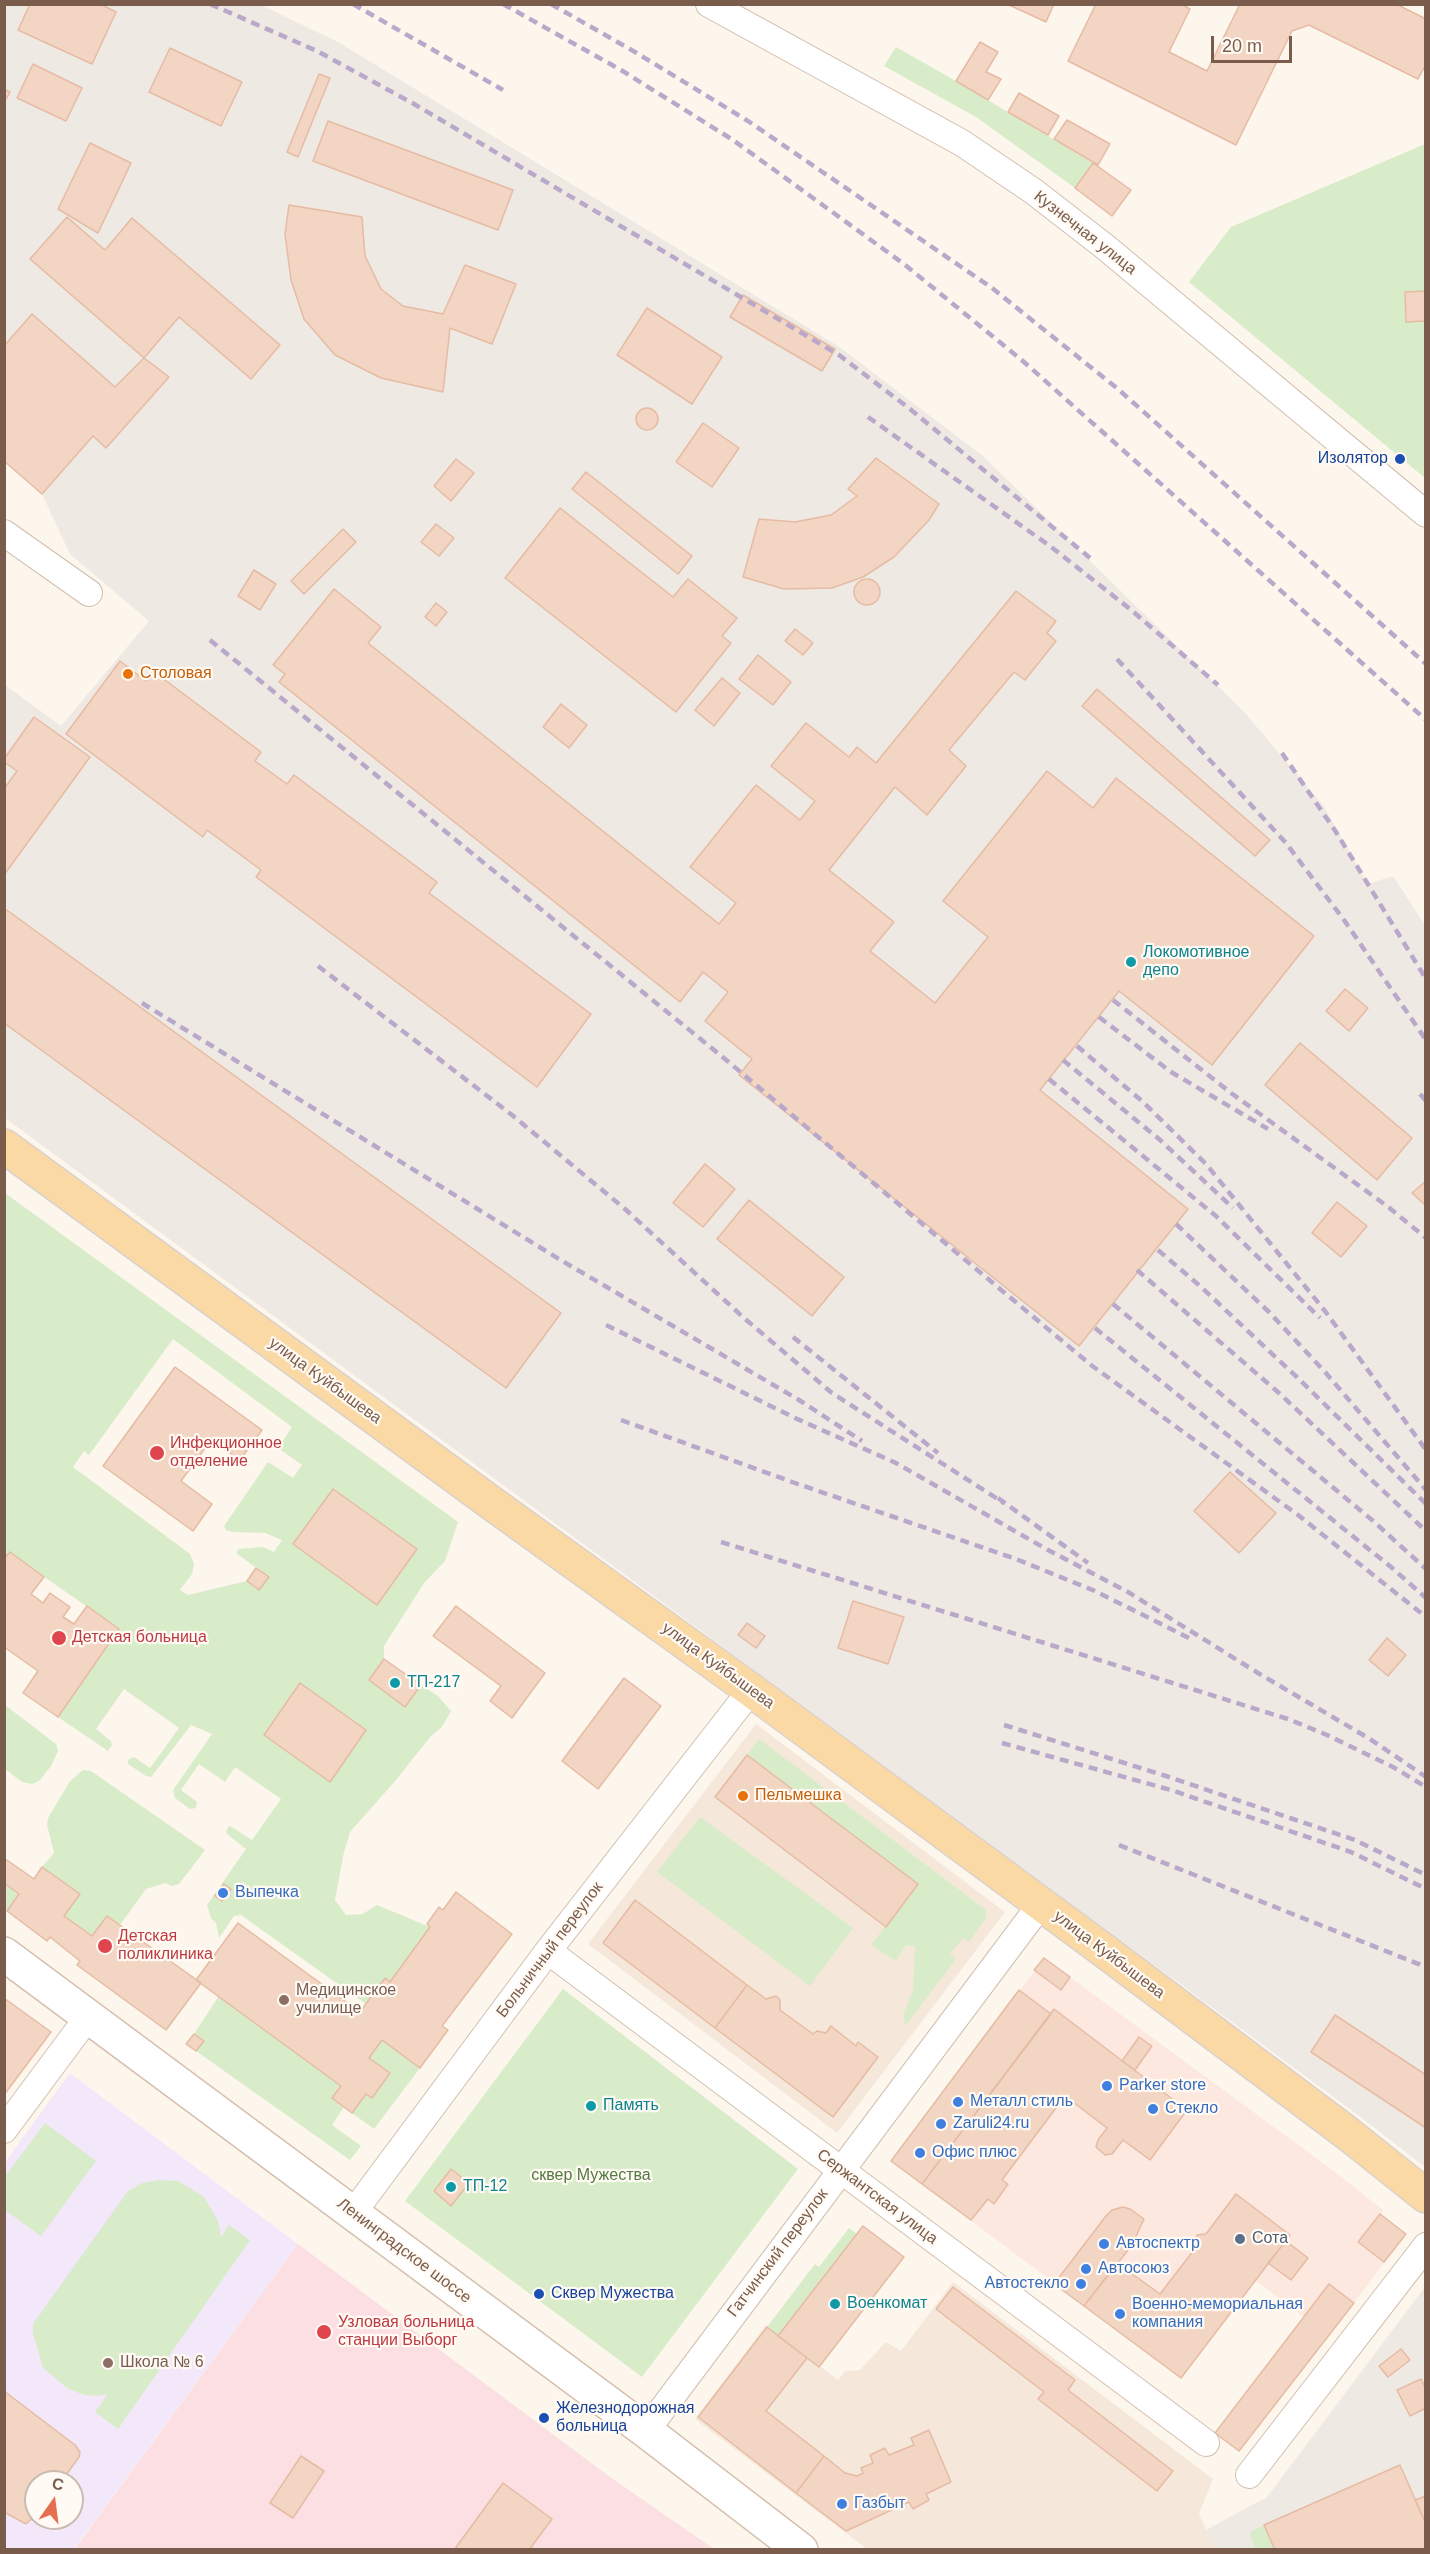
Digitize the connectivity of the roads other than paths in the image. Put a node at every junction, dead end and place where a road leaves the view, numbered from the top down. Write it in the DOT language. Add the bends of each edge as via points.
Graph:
graph roads {
  1 [pos="709,4"];
  2 [pos="1425,514"];
  3 [pos="4,533"];
  4 [pos="89,592"];
  5 [pos="4,1146"];
  6 [pos="751,1690"];
  7 [pos="1041,1904"];
  8 [pos="548,1951"];
  9 [pos="4,1954"];
  10 [pos="88,2017"];
  11 [pos="4,2130"];
  12 [pos="841,2170"];
  13 [pos="1425,2196"];
  14 [pos="353,2213"];
  15 [pos="1425,2246"];
  16 [pos="646,2431"];
  17 [pos="1206,2443"];
  18 [pos="1249,2475"];
  19 [pos="801,2550"];
  1 -- 2 [label="street, Кузнечная улица" via="962,143 1033,191"];
  3 -- 4 [label="street"];
  5 -- 6 [label="main road, улица Куйбышева"];
  6 -- 7 [label="main road, улица Куйбышева"];
  6 -- 8 [label="street, Больничный переулок"];
  7 -- 12 [label="street, Гатчинский переулок"];
  7 -- 13 [label="main road, улица Куйбышева"];
  8 -- 12 [label="street, Сержантская улица"];
  8 -- 14 [label="street, Больничный переулок"];
  9 -- 10 [label="main road, Ленинградское шоссе"];
  10 -- 11 [label="street"];
  10 -- 14 [label="main road, Ленинградское шоссе"];
  12 -- 16 [label="street, Гатчинский переулок"];
  12 -- 17 [label="street, Сержантская улица"];
  14 -- 16 [label="main road, Ленинградское шоссе"];
  15 -- 18 [label="street"];
  16 -- 19 [label="main road, Ленинградское шоссе"];
}
